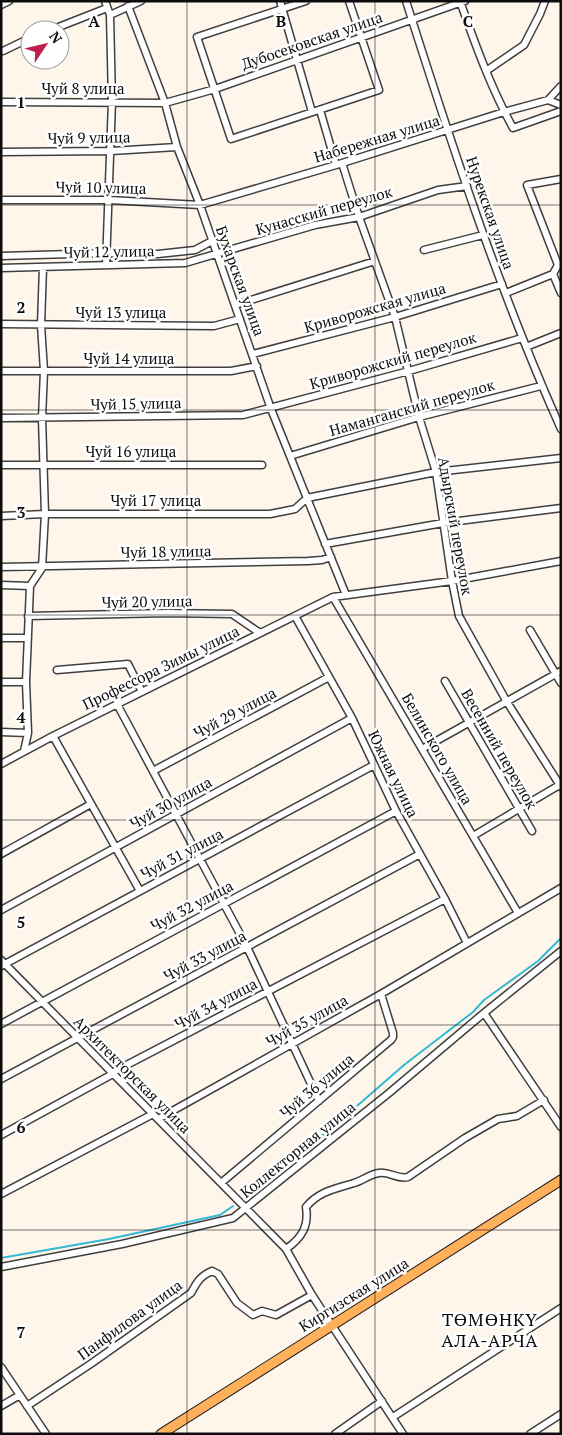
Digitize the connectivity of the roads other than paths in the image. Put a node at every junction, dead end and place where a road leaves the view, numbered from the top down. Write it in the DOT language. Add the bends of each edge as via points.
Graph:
graph roads {
  1 [pos="9,1"];
  2 [pos="105,1"];
  3 [pos="141,1"];
  4 [pos="280,1"];
  5 [pos="306,1"];
  6 [pos="349,1"];
  7 [pos="406,1"];
  8 [pos="545,1"];
  9 [pos="462,2"];
  10 [pos="1,5"];
  11 [pos="128,6"];
  12 [pos="282,9"];
  13 [pos="109,12"];
  14 [pos="412,19"];
  15 [pos="70,24"];
  16 [pos="360,37"];
  17 [pos="20,43"];
  18 [pos="4,50"];
  19 [pos="297,60"];
  20 [pos="486,71"];
  21 [pos="561,86"];
  22 [pos="215,88"];
  23 [pos="548,100"];
  24 [pos="112,101"];
  25 [pos="1,102"];
  26 [pos="165,103"];
  27 [pos="561,105"];
  28 [pos="320,110"];
  29 [pos="561,111"];
  30 [pos="312,112"];
  31 [pos="504,112"];
  32 [pos="448,130"];
  33 [pos="178,147"];
  34 [pos="111,151"];
  35 [pos="1,152"];
  36 [pos="339,164"];
  37 [pos="561,178"];
  38 [pos="467,186"];
  39 [pos="1,200"];
  40 [pos="109,200"];
  41 [pos="200,205"];
  42 [pos="359,217"];
  43 [pos="483,235"];
  44 [pos="212,241"];
  45 [pos="424,250"];
  46 [pos="107,253"];
  47 [pos="217,255"];
  48 [pos="1,256"];
  49 [pos="375,261"];
  50 [pos="106,265"];
  51 [pos="560,265"];
  52 [pos="43,267"];
  53 [pos="1,268"];
  54 [pos="553,274"];
  55 [pos="502,284"];
  56 [pos="506,292"];
  57 [pos="561,293"];
  58 [pos="235,305"];
  59 [pos="395,317"];
  60 [pos="240,319"];
  61 [pos="1,324"];
  62 [pos="41,325"];
  63 [pos="561,333"];
  64 [pos="522,338"];
  65 [pos="526,347"];
  66 [pos="253,354"];
  67 [pos="257,366"];
  68 [pos="409,370"];
  69 [pos="1,371"];
  70 [pos="44,372"];
  71 [pos="541,386"];
  72 [pos="271,409"];
  73 [pos="419,417"];
  74 [pos="1,418"];
  75 [pos="42,418"];
  76 [pos="561,429"];
  77 [pos="290,456"];
  78 [pos="561,458"];
  79 [pos="43,464"];
  80 [pos="1,465"];
  81 [pos="262,465"];
  82 [pos="436,472"];
  83 [pos="307,498"];
  84 [pos="561,508"];
  85 [pos="45,514"];
  86 [pos="1,516"];
  87 [pos="443,523"];
  88 [pos="325,544"];
  89 [pos="330,557"];
  90 [pos="561,561"];
  91 [pos="1,568"];
  92 [pos="42,568"];
  93 [pos="452,581"];
  94 [pos="1,586"];
  95 [pos="30,586"];
  96 [pos="346,595"];
  97 [pos="333,597"];
  98 [pos="28,616"];
  99 [pos="295,616"];
  100 [pos="530,630"];
  101 [pos="260,633"];
  102 [pos="1,638"];
  103 [pos="28,638"];
  104 [pos="57,670"];
  105 [pos="558,673"];
  106 [pos="329,677"];
  107 [pos="445,681"];
  108 [pos="1,682"];
  109 [pos="26,682"];
  110 [pos="561,683"];
  111 [pos="142,692"];
  112 [pos="507,702"];
  113 [pos="117,704"];
  114 [pos="352,718"];
  115 [pos="470,723"];
  116 [pos="1,732"];
  117 [pos="28,733"];
  118 [pos="53,736"];
  119 [pos="422,749"];
  120 [pos="24,751"];
  121 [pos="1,764"];
  122 [pos="374,765"];
  123 [pos="153,772"];
  124 [pos="560,786"];
  125 [pos="91,804"];
  126 [pos="519,809"];
  127 [pos="396,811"];
  128 [pos="176,814"];
  129 [pos="532,831"];
  130 [pos="473,836"];
  131 [pos="116,847"];
  132 [pos="1,854"];
  133 [pos="420,854"];
  134 [pos="200,859"];
  135 [pos="561,888"];
  136 [pos="140,891"];
  137 [pos="445,899"];
  138 [pos="224,904"];
  139 [pos="1,910"];
  140 [pos="518,913"];
  141 [pos="467,944"];
  142 [pos="247,947"];
  143 [pos="561,951"];
  144 [pos="3,963"];
  145 [pos="267,991"];
  146 [pos="382,994"];
  147 [pos="42,1002"];
  148 [pos="484,1013"];
  149 [pos="1,1024"];
  150 [pos="78,1038"];
  151 [pos="291,1043"];
  152 [pos="113,1073"];
  153 [pos="1,1079"];
  154 [pos="544,1100"];
  155 [pos="319,1101"];
  156 [pos="156,1116"];
  157 [pos="561,1127"];
  158 [pos="1,1135"];
  159 [pos="561,1180"];
  160 [pos="222,1183"];
  161 [pos="1,1194"];
  162 [pos="246,1208"];
  163 [pos="286,1249"];
  164 [pos="1,1267"];
  165 [pos="312,1295"];
  166 [pos="561,1308"];
  167 [pos="333,1325"];
  168 [pos="1,1366"];
  169 [pos="20,1395"];
  170 [pos="382,1401"];
  171 [pos="1,1406"];
  172 [pos="27,1406"];
  173 [pos="561,1414"];
  174 [pos="393,1417"];
  175 [pos="46,1434"];
  176 [pos="161,1434"];
  177 [pos="336,1434"];
  178 [pos="403,1434"];
  179 [pos="530,1434"];
  1 -- 10 [label="street"];
  2 -- 13 [label="street"];
  3 -- 11 [label="street"];
  4 -- 12 [label="street"];
  5 -- 12 [label="street"];
  6 -- 16 [label="street"];
  7 -- 14 [label="street, Нурекская улица"];
  8 -- 20 [label="street" via="524,44"];
  9 -- 14 [label="street, Дубосековская улица"];
  9 -- 20 [label="street"];
  11 -- 13 [label="street"];
  11 -- 26 [label="street, Бухарская улица"];
  12 -- 19 [label="street"];
  12 -- 22 [label="street" via="197,37"];
  13 -- 15 [label="street"];
  13 -- 24 [label="street"];
  14 -- 16 [label="street, Дубосековская улица"];
  14 -- 32 [label="street, Нурекская улица"];
  16 -- 19 [label="street, Дубосековская улица"];
  16 -- 28 [label="street" via="379,90"];
  17 -- 18 [label="street"];
  19 -- 22 [label="street, Дубосековская улица"];
  19 -- 30 [label="street"];
  20 -- 31 [label="street"];
  21 -- 23 [label="street"];
  22 -- 26 [label="street, Дубосековская улица"];
  22 -- 30 [label="street" via="232,139"];
  23 -- 27 [label="street"];
  23 -- 31 [label="street, Набережная улица"];
  24 -- 25 [label="street, Чуй 8 улица"];
  24 -- 26 [label="street, Чуй 8 улица"];
  24 -- 34 [label="street"];
  26 -- 33 [label="street, Бухарская улица"];
  28 -- 30 [label="street"];
  28 -- 36 [label="street, Адырский переулок"];
  29 -- 31 [label="street" via="513,128"];
  31 -- 32 [label="street, Набережная улица"];
  32 -- 36 [label="street, Набережная улица"];
  32 -- 38 [label="street, Нурекская улица"];
  33 -- 34 [label="street, Чуй 9 улица"];
  33 -- 41 [label="street, Бухарская улица"];
  34 -- 35 [label="street, Чуй 9 улица"];
  34 -- 40 [label="street"];
  36 -- 41 [label="street, Набережная улица"];
  36 -- 42 [label="street, Адырский переулок"];
  37 -- 51 [label="street" via="527,185"];
  38 -- 42 [label="street, Кунасский переулок" via="438,190"];
  38 -- 43 [label="street, Нурекская улица"];
  39 -- 40 [label="street, Чуй 10 улица"];
  40 -- 41 [label="street, Чуй 10 улица"];
  40 -- 46 [label="street"];
  41 -- 44 [label="street, Бухарская улица"];
  42 -- 47 [label="street, Кунасский переулок" via="315,225"];
  42 -- 49 [label="street, Адырский переулок"];
  43 -- 45 [label="street"];
  43 -- 55 [label="street, Нурекская улица"];
  44 -- 46 [label="street" via="195,250 158,254"];
  44 -- 47 [label="street, Бухарская улица"];
  46 -- 48 [label="street"];
  46 -- 50 [label="street"];
  47 -- 50 [label="street, Чуй 12 улица" via="185,263"];
  47 -- 58 [label="street, Бухарская улица"];
  49 -- 58 [label="street"];
  49 -- 59 [label="street, Адырский переулок"];
  50 -- 52 [label="street, Чуй 12 улица"];
  51 -- 54 [label="street"];
  52 -- 53 [label="street, Чуй 12 улица"];
  52 -- 62 [label="street"];
  54 -- 56 [label="street"];
  54 -- 57 [label="street"];
  55 -- 56 [label="street, Нурекская улица"];
  55 -- 59 [label="street, Криворожская улица"];
  56 -- 64 [label="street, Нурекская улица"];
  58 -- 60 [label="street, Бухарская улица"];
  59 -- 66 [label="street, Криворожская улица"];
  59 -- 68 [label="street, Адырский переулок"];
  60 -- 62 [label="street, Чуй 13 улица" via="214,326"];
  60 -- 66 [label="street, Бухарская улица"];
  61 -- 62 [label="street, Чуй 13 улица"];
  62 -- 70 [label="street"];
  63 -- 65 [label="street"];
  64 -- 65 [label="street, Нурекская улица"];
  64 -- 68 [label="street, Криворожский переулок"];
  65 -- 71 [label="street, Нурекская улица"];
  66 -- 67 [label="street, Бухарская улица"];
  67 -- 70 [label="street, Чуй 14 улица" via="231,371"];
  67 -- 72 [label="street, Бухарская улица"];
  68 -- 72 [label="street, Криворожский переулок"];
  68 -- 73 [label="street, Адырский переулок"];
  69 -- 70 [label="street, Чуй 14 улица"];
  70 -- 75 [label="street"];
  71 -- 73 [label="street, Наманганский переулок"];
  71 -- 76 [label="street, Нурекская улица"];
  72 -- 75 [label="street, Чуй 15 улица" via="243,415"];
  72 -- 77 [label="street, Бухарская улица"];
  73 -- 77 [label="street, Наманганский переулок"];
  73 -- 82 [label="street, Адырский переулок"];
  74 -- 75 [label="street, Чуй 15 улица"];
  75 -- 79 [label="street"];
  77 -- 83 [label="street, Бухарская улица"];
  78 -- 82 [label="street"];
  79 -- 80 [label="street, Чуй 16 улица"];
  79 -- 81 [label="street, Чуй 16 улица"];
  79 -- 85 [label="street"];
  82 -- 83 [label="street"];
  82 -- 87 [label="street, Адырский переулок"];
  83 -- 85 [label="street, Чуй 17 улица" via="296,509 270,514"];
  83 -- 88 [label="street, Бухарская улица"];
  84 -- 87 [label="street"];
  85 -- 86 [label="street, Чуй 17 улица"];
  85 -- 92 [label="street"];
  87 -- 88 [label="street"];
  87 -- 93 [label="street, Адырский переулок"];
  88 -- 89 [label="street, Бухарская улица"];
  89 -- 92 [label="street, Чуй 18 улица" via="308,561"];
  89 -- 96 [label="street, Бухарская улица"];
  90 -- 93 [label="street, Профессора Зимы улица"];
  91 -- 92 [label="street, Чуй 18 улица"];
  92 -- 95 [label="street"];
  93 -- 96 [label="street, Профессора Зимы улица"];
  93 -- 112 [label="street, Адырский переулок" via="459,616"];
  94 -- 95 [label="street"];
  95 -- 98 [label="street"];
  96 -- 97 [label="street, Профессора Зимы улица"];
  97 -- 99 [label="street, Профессора Зимы улица"];
  97 -- 119 [label="street, Белинского улица"];
  98 -- 101 [label="street, Чуй 20 улица" via="232,614"];
  98 -- 103 [label="street"];
  99 -- 101 [label="street, Профессора Зимы улица"];
  99 -- 106 [label="street, Южная улица"];
  100 -- 105 [label="street"];
  101 -- 111 [label="street, Профессора Зимы улица"];
  102 -- 103 [label="street"];
  103 -- 109 [label="street"];
  104 -- 111 [label="street" via="128,664"];
  105 -- 110 [label="street"];
  105 -- 112 [label="street"];
  106 -- 114 [label="street, Южная улица"];
  106 -- 123 [label="street, Чуй 29 улица"];
  107 -- 115 [label="street, Весенний переулок"];
  108 -- 109 [label="street"];
  109 -- 117 [label="street"];
  111 -- 113 [label="street, Профессора Зимы улица"];
  112 -- 115 [label="street"];
  112 -- 124 [label="street, Адырский переулок"];
  113 -- 118 [label="street, Профессора Зимы улица"];
  113 -- 123 [label="street"];
  114 -- 122 [label="street, Южная улица"];
  114 -- 128 [label="street, Чуй 30 улица"];
  115 -- 119 [label="street"];
  115 -- 126 [label="street, Весенний переулок"];
  116 -- 117 [label="street"];
  117 -- 120 [label="street"];
  118 -- 120 [label="street, Профессора Зимы улица"];
  118 -- 125 [label="street"];
  119 -- 130 [label="street, Белинского улица"];
  120 -- 121 [label="street, Профессора Зимы улица"];
  122 -- 127 [label="street, Южная улица"];
  122 -- 134 [label="street, Чуй 31 улица"];
  123 -- 128 [label="street"];
  124 -- 126 [label="street"];
  125 -- 131 [label="street"];
  125 -- 132 [label="street"];
  126 -- 129 [label="street, Весенний переулок"];
  126 -- 130 [label="street"];
  127 -- 133 [label="street, Южная улица"];
  127 -- 138 [label="street, Чуй 32 улица"];
  128 -- 131 [label="street, Чуй 30 улица"];
  128 -- 134 [label="street"];
  130 -- 140 [label="street, Белинского улица"];
  131 -- 136 [label="street"];
  131 -- 139 [label="street, Чуй 30 улица"];
  133 -- 137 [label="street, Южная улица"];
  133 -- 142 [label="street, Чуй 33 улица"];
  134 -- 136 [label="street, Чуй 31 улица"];
  134 -- 138 [label="street"];
  135 -- 140 [label="street, Чуй 35 улица"];
  136 -- 144 [label="street, Чуй 31 улица"];
  137 -- 141 [label="street, Южная улица"];
  137 -- 145 [label="street, Чуй 34 улица"];
  138 -- 142 [label="street"];
  138 -- 147 [label="street, Чуй 32 улица"];
  140 -- 141 [label="street, Чуй 35 улица"];
  141 -- 146 [label="street, Чуй 35 улица"];
  142 -- 145 [label="street"];
  142 -- 150 [label="street, Чуй 33 улица"];
  143 -- 148 [label="street, Коллекторная улица"];
  144 -- 147 [label="street, Архитекторская улица"];
  145 -- 151 [label="street"];
  145 -- 152 [label="street, Чуй 34 улица"];
  146 -- 151 [label="street, Чуй 35 улица"];
  146 -- 155 [label="street, Чуй 36 улица" via="393,1037"];
  147 -- 149 [label="street, Чуй 32 улица"];
  147 -- 150 [label="street, Архитекторская улица"];
  148 -- 154 [label="street"];
  148 -- 162 [label="street, Коллекторная улица"];
  150 -- 152 [label="street, Архитекторская улица"];
  150 -- 153 [label="street, Чуй 33 улица"];
  151 -- 155 [label="street"];
  151 -- 156 [label="street, Чуй 35 улица"];
  152 -- 156 [label="street, Архитекторская улица"];
  152 -- 158 [label="street, Чуй 34 улица"];
  154 -- 157 [label="street"];
  154 -- 163 [label="street" via="517,1116 498,1119 408,1177 402,1179 379,1172 330,1189 306,1207 305,1229"];
  155 -- 160 [label="street, Чуй 36 улица"];
  156 -- 160 [label="street, Архитекторская улица"];
  156 -- 161 [label="street, Чуй 35 улица"];
  159 -- 167 [label="main road, Киргизская улица"];
  160 -- 162 [label="street, Архитекторская улица"];
  162 -- 163 [label="street, Архитекторская улица"];
  162 -- 164 [label="street, Коллекторная улица" via="233,1218 122,1244"];
  163 -- 165 [label="street, Архитекторская улица"];
  165 -- 167 [label="street, Архитекторская улица"];
  165 -- 172 [label="street, Панфилова улица" via="276,1315 262,1311 253,1315 237,1304 218,1274 212,1271 204,1274 191,1294"];
  166 -- 174 [label="street"];
  167 -- 170 [label="street, Архитекторская улица"];
  167 -- 176 [label="main road, Киргизская улица"];
  168 -- 169 [label="street"];
  169 -- 171 [label="street"];
  169 -- 172 [label="street"];
  170 -- 174 [label="street, Архитекторская улица"];
  170 -- 177 [label="street"];
  172 -- 175 [label="street"];
  173 -- 179 [label="street"];
  174 -- 178 [label="street, Архитекторская улица"];
}
